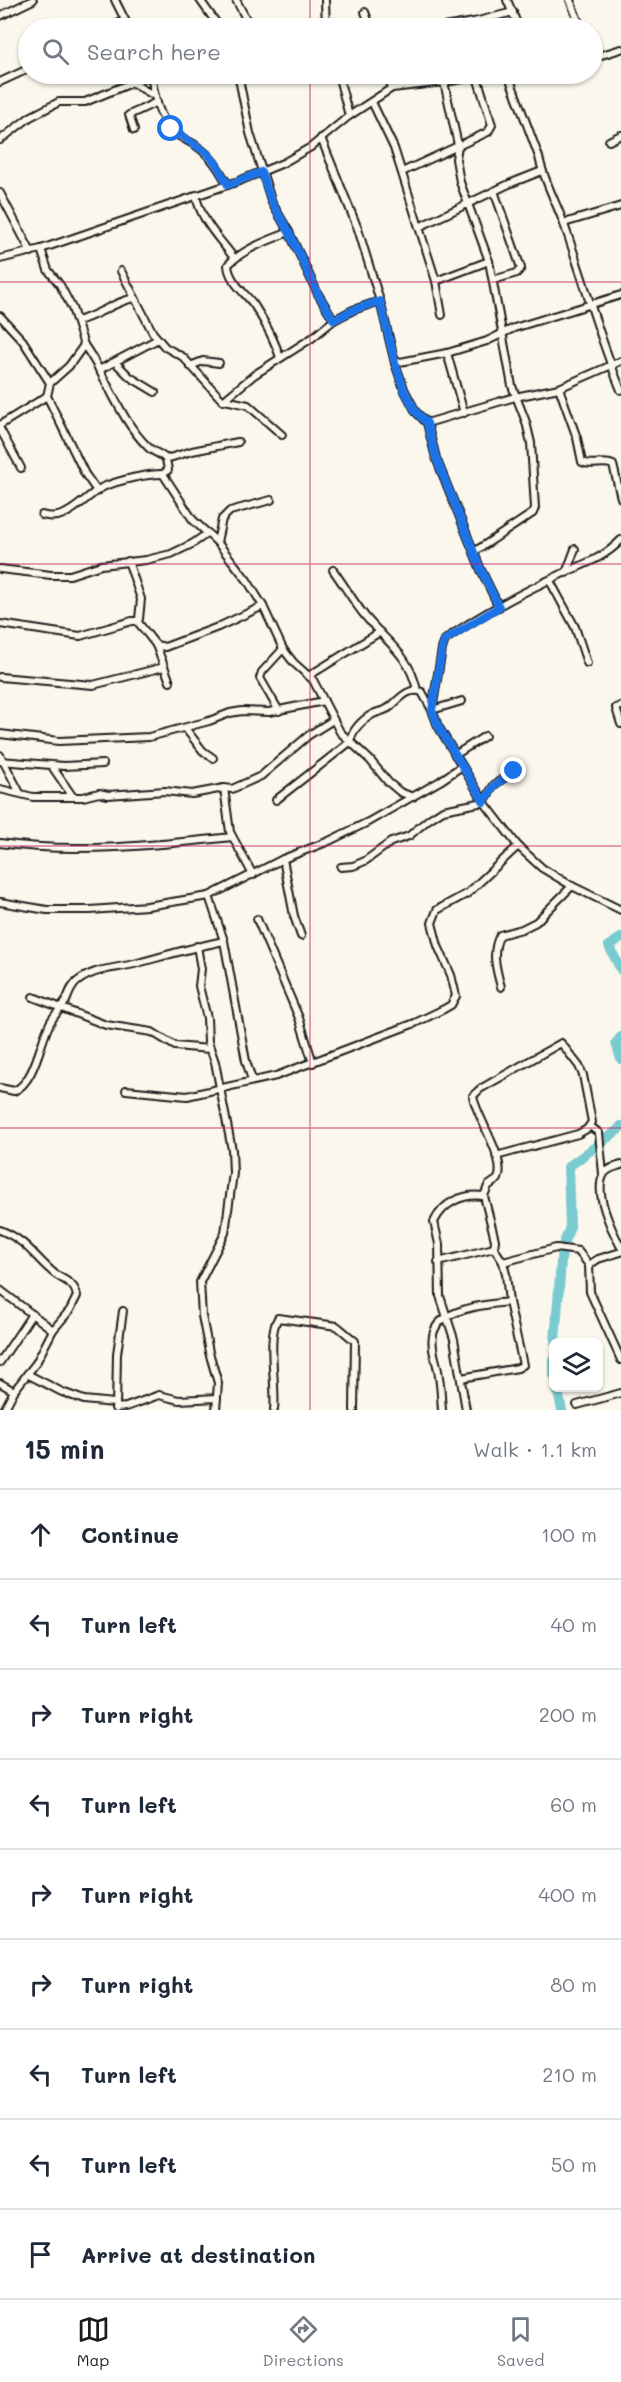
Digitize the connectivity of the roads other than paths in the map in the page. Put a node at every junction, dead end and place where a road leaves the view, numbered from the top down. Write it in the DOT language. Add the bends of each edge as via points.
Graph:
graph roads {
  1 [pos="33,0"];
  2 [pos="115,0"];
  3 [pos="200,0"];
  4 [pos="236,0"];
  5 [pos="325,0"];
  6 [pos="507,0"];
  7 [pos="570,0"];
  8 [pos="365,12"];
  9 [pos="513,12"];
  10 [pos="0,16"];
  11 [pos="125,18"];
  12 [pos="213,18"];
  13 [pos="246,18"];
  14 [pos="326,18"];
  15 [pos="367,18"];
  16 [pos="495,18"];
  17 [pos="515,18"];
  18 [pos="577,18"];
  19 [pos="620,50"];
  20 [pos="603,55"];
  21 [pos="621,58"];
  22 [pos="18,74"];
  23 [pos="0,82"];
  24 [pos="126,84"];
  25 [pos="134,84"];
  26 [pos="152,84"];
  27 [pos="240,84"];
  28 [pos="341,84"];
  29 [pos="391,84"];
  30 [pos="422,84"];
  31 [pos="444,84"];
  32 [pos="479,84"];
  33 [pos="512,84"];
  34 [pos="392,88"];
  35 [pos="153,95"];
  36 [pos="157,102"];
  37 [pos="372,102"];
  38 [pos="349,116"];
  39 [pos="134,130"];
  40 [pos="621,135"];
  41 [pos="3,138"];
  42 [pos="321,138"];
  43 [pos="609,141"];
  44 [pos="0,145"];
  45 [pos="458,145"];
  46 [pos="542,171"];
  47 [pos="261,172"];
  48 [pos="402,172"];
  49 [pos="228,185"];
  50 [pos="494,191"];
  51 [pos="0,193"];
  52 [pos="196,195"];
  53 [pos="467,204"];
  54 [pos="620,209"];
  55 [pos="564,223"];
  56 [pos="419,227"];
  57 [pos="289,232"];
  58 [pos="41,249"];
  59 [pos="31,252"];
  60 [pos="234,258"];
  61 [pos="0,259"];
  62 [pos="489,261"];
  63 [pos="121,271"];
  64 [pos="493,280"];
  65 [pos="436,281"];
  66 [pos="621,295"];
  67 [pos="135,298"];
  68 [pos="380,301"];
  69 [pos="591,303"];
  70 [pos="442,315"];
  71 [pos="0,316"];
  72 [pos="334,320"];
  73 [pos="77,321"];
  74 [pos="501,335"];
  75 [pos="158,339"];
  76 [pos="84,345"];
  77 [pos="447,353"];
  78 [pos="280,358"];
  79 [pos="621,362"];
  80 [pos="116,363"];
  81 [pos="219,363"];
  82 [pos="395,363"];
  83 [pos="190,366"];
  84 [pos="611,366"];
  85 [pos="99,370"];
  86 [pos="50,383"];
  87 [pos="559,388"];
  88 [pos="621,390"];
  89 [pos="155,392"];
  90 [pos="47,396"];
  91 [pos="515,398"];
  92 [pos="225,400"];
  93 [pos="464,413"];
  94 [pos="427,423"];
  95 [pos="0,427"];
  96 [pos="282,435"];
  97 [pos="238,442"];
  98 [pos="166,459"];
  99 [pos="21,468"];
  100 [pos="163,474"];
  101 [pos="97,491"];
  102 [pos="621,498"];
  103 [pos="271,500"];
  104 [pos="42,515"];
  105 [pos="208,533"];
  106 [pos="621,540"];
  107 [pos="217,542"];
  108 [pos="575,549"];
  109 [pos="474,552"];
  110 [pos="128,561"];
  111 [pos="0,569"];
  112 [pos="333,570"];
  113 [pos="566,573"];
  114 [pos="550,581"];
  115 [pos="263,606"];
  116 [pos="499,607"];
  117 [pos="139,619"];
  118 [pos="0,624"];
  119 [pos="380,632"];
  120 [pos="156,645"];
  121 [pos="283,649"];
  122 [pos="587,663"];
  123 [pos="164,667"];
  124 [pos="310,675"];
  125 [pos="0,677"];
  126 [pos="170,682"];
  127 [pos="417,690"];
  128 [pos="324,701"];
  129 [pos="462,702"];
  130 [pos="621,706"];
  131 [pos="432,710"];
  132 [pos="279,711"];
  133 [pos="333,720"];
  134 [pos="621,724"];
  135 [pos="185,728"];
  136 [pos="0,734"];
  137 [pos="485,736"];
  138 [pos="350,742"];
  139 [pos="0,755"];
  140 [pos="455,755"];
  141 [pos="213,758"];
  142 [pos="2,761"];
  143 [pos="103,764"];
  144 [pos="51,765"];
  145 [pos="462,766"];
  146 [pos="514,771"];
  147 [pos="225,788"];
  148 [pos="0,789"];
  149 [pos="20,793"];
  150 [pos="73,797"];
  151 [pos="413,797"];
  152 [pos="276,800"];
  153 [pos="484,802"];
  154 [pos="232,837"];
  155 [pos="0,843"];
  156 [pos="518,846"];
  157 [pos="283,859"];
  158 [pos="341,867"];
  159 [pos="253,875"];
  160 [pos="572,886"];
  161 [pos="209,896"];
  162 [pos="0,902"];
  163 [pos="621,910"];
  164 [pos="257,920"];
  165 [pos="301,936"];
  166 [pos="224,941"];
  167 [pos="197,946"];
  168 [pos="501,987"];
  169 [pos="33,997"];
  170 [pos="62,1006"];
  171 [pos="209,1049"];
  172 [pos="313,1063"];
  173 [pos="252,1080"];
  174 [pos="0,1088"];
  175 [pos="220,1088"];
  176 [pos="126,1090"];
  177 [pos="590,1126"];
  178 [pos="496,1156"];
  179 [pos="621,1165"];
  180 [pos="603,1174"];
  181 [pos="484,1196"];
  182 [pos="0,1230"];
  183 [pos="621,1247"];
  184 [pos="494,1248"];
  185 [pos="621,1252"];
  186 [pos="438,1262"];
  187 [pos="503,1262"];
  188 [pos="589,1265"];
  189 [pos="0,1290"];
  190 [pos="509,1302"];
  191 [pos="123,1311"];
  192 [pos="32,1314"];
  193 [pos="447,1315"];
  194 [pos="53,1330"];
  195 [pos="621,1360"];
  196 [pos="0,1362"];
  197 [pos="27,1374"];
  198 [pos="461,1378"];
  199 [pos="0,1383"];
  200 [pos="14,1391"];
  201 [pos="621,1393"];
  202 [pos="217,1398"];
  203 [pos="577,1405"];
  204 [pos="115,1407"];
  205 [pos="4,1410"];
  206 [pos="216,1410"];
  207 [pos="274,1410"];
  208 [pos="354,1410"];
  209 [pos="442,1410"];
  210 [pos="466,1410"];
  1 -- 10 [label="street"];
  2 -- 11 [label="street"];
  3 -- 12 [label="street"];
  4 -- 13 [label="street"];
  5 -- 14 [label="street"];
  6 -- 9 [label="street"];
  7 -- 18 [label="street"];
  8 -- 15 [label="street"];
  9 -- 16 [label="street"];
  9 -- 17 [label="street"];
  19 -- 20 [label="street"];
  19 -- 21 [label="street"];
  22 -- 23 [label="street"];
  24 -- 41 [label="street" via="85,102 59,102 30,117"];
  25 -- 35 [label="street"];
  26 -- 35 [label="street"];
  27 -- 47 [label="street"];
  28 -- 38 [label="street"];
  29 -- 34 [label="street"];
  30 -- 34 [label="street"];
  31 -- 45 [label="street"];
  32 -- 45 [label="street" via="492,125 488,132"];
  33 -- 46 [label="street"];
  34 -- 37 [label="street"];
  35 -- 36 [label="street"];
  36 -- 39 [label="street" via="129,115"];
  36 -- 49 [label="street" via="171,129 207,153"];
  37 -- 38 [label="street"];
  37 -- 48 [label="street"];
  38 -- 42 [label="street"];
  40 -- 43 [label="street"];
  41 -- 44 [label="street"];
  42 -- 47 [label="street" via="301,153"];
  42 -- 68 [label="street" via="358,230"];
  45 -- 48 [label="street"];
  45 -- 53 [label="street" via="456,159"];
  46 -- 50 [label="street"];
  46 -- 55 [label="street"];
  47 -- 49 [label="street"];
  47 -- 57 [label="street" via="272,203"];
  48 -- 56 [label="street"];
  49 -- 52 [label="street"];
  50 -- 53 [label="street"];
  50 -- 64 [label="street" via="521,268 517,273"];
  51 -- 59 [label="street"];
  52 -- 58 [label="street"];
  52 -- 60 [label="street" via="206,219"];
  53 -- 56 [label="street"];
  53 -- 62 [label="street"];
  54 -- 55 [label="street"];
  55 -- 69 [label="street"];
  56 -- 65 [label="street"];
  57 -- 60 [label="street"];
  57 -- 72 [label="street"];
  58 -- 59 [label="street"];
  58 -- 73 [label="street" via="48,270 60,285"];
  59 -- 61 [label="street"];
  60 -- 78 [label="street" via="228,270 263,320"];
  62 -- 64 [label="street"];
  62 -- 65 [label="street"];
  63 -- 67 [label="street"];
  64 -- 74 [label="street"];
  65 -- 70 [label="street"];
  66 -- 69 [label="street"];
  67 -- 73 [label="street"];
  67 -- 75 [label="street"];
  68 -- 72 [label="street"];
  68 -- 82 [label="street"];
  69 -- 74 [label="street"];
  69 -- 84 [label="street"];
  71 -- 86 [label="street" via="23,341"];
  72 -- 78 [label="street"];
  73 -- 76 [label="street"];
  74 -- 77 [label="street"];
  74 -- 91 [label="street"];
  75 -- 80 [label="street"];
  75 -- 83 [label="street"];
  76 -- 85 [label="street"];
  76 -- 86 [label="street"];
  77 -- 82 [label="street"];
  77 -- 93 [label="street"];
  78 -- 92 [label="street"];
  79 -- 84 [label="street"];
  80 -- 85 [label="street"];
  80 -- 89 [label="street"];
  81 -- 83 [label="street" via="203,361"];
  82 -- 94 [label="street" via="410,401"];
  83 -- 92 [label="street"];
  84 -- 87 [label="street"];
  84 -- 88 [label="street"];
  85 -- 98 [label="street" via="130,426 148,448"];
  86 -- 90 [label="street"];
  87 -- 91 [label="street"];
  87 -- 102 [label="street" via="582,462 614,465"];
  90 -- 95 [label="street"];
  90 -- 101 [label="street"];
  91 -- 93 [label="street"];
  91 -- 109 [label="street" via="531,443 535,508 526,519"];
  92 -- 96 [label="street" via="248,405"];
  93 -- 94 [label="street"];
  94 -- 109 [label="street" via="436,458"];
  95 -- 99 [label="street"];
  97 -- 98 [label="street"];
  98 -- 100 [label="street" via="168,470"];
  100 -- 101 [label="street" via="119,482"];
  100 -- 105 [label="street" via="193,520"];
  101 -- 104 [label="street" via="65,514 50,518"];
  103 -- 107 [label="street" via="230,511 222,519"];
  105 -- 107 [label="street"];
  105 -- 110 [label="street" via="171,554"];
  106 -- 113 [label="street" via="595,561"];
  107 -- 115 [label="street"];
  108 -- 113 [label="street"];
  109 -- 116 [label="street"];
  110 -- 111 [label="street" via="70,575"];
  110 -- 117 [label="street" via="141,599"];
  112 -- 119 [label="street"];
  113 -- 114 [label="street"];
  114 -- 116 [label="street"];
  114 -- 122 [label="street" via="575,627"];
  115 -- 120 [label="street" via="165,647"];
  115 -- 121 [label="street"];
  116 -- 131 [label="street" via="445,640"];
  118 -- 120 [label="street" via="80,636 137,621"];
  119 -- 124 [label="street"];
  119 -- 127 [label="street" via="414,674"];
  120 -- 123 [label="street"];
  121 -- 124 [label="street"];
  121 -- 132 [label="street" via="260,678"];
  123 -- 125 [label="street" via="93,685"];
  123 -- 126 [label="street"];
  124 -- 128 [label="street"];
  127 -- 131 [label="street" via="425,695"];
  127 -- 138 [label="street" via="362,722"];
  128 -- 132 [label="street"];
  128 -- 133 [label="street"];
  129 -- 131 [label="street"];
  130 -- 134 [label="street" via="616,708"];
  131 -- 140 [label="street"];
  132 -- 135 [label="street" via="236,712"];
  133 -- 138 [label="street"];
  133 -- 147 [label="street" via="309,735 261,777 232,789"];
  135 -- 136 [label="street" via="149,737 91,741"];
  135 -- 141 [label="street"];
  137 -- 140 [label="street"];
  138 -- 151 [label="street" via="388,782"];
  138 -- 152 [label="street"];
  139 -- 142 [label="street"];
  140 -- 145 [label="street"];
  142 -- 144 [label="street"];
  142 -- 149 [label="street"];
  143 -- 144 [label="street"];
  144 -- 150 [label="street"];
  145 -- 151 [label="street"];
  145 -- 153 [label="street"];
  146 -- 153 [label="street" via="494,786"];
  147 -- 150 [label="street" via="192,794 165,790"];
  147 -- 154 [label="street"];
  148 -- 149 [label="street"];
  149 -- 150 [label="street" via="33,797"];
  151 -- 157 [label="street" via="350,832"];
  153 -- 156 [label="street"];
  153 -- 158 [label="street" via="443,810 409,836 391,842 365,861"];
  154 -- 155 [label="street" via="136,847"];
  154 -- 159 [label="street"];
  156 -- 160 [label="street" via="542,868"];
  156 -- 172 [label="street" via="468,893 437,910 434,916 433,933 456,996 451,1005"];
  157 -- 159 [label="street"];
  157 -- 165 [label="street"];
  159 -- 161 [label="street"];
  160 -- 163 [label="street"];
  160 -- 168 [label="street" via="536,922 500,935 494,955"];
  161 -- 162 [label="street" via="90,910 47,910"];
  161 -- 166 [label="street"];
  164 -- 172 [label="street" via="299,1018"];
  166 -- 167 [label="street"];
  166 -- 173 [label="street"];
  167 -- 170 [label="street" via="135,964 99,969 74,985"];
  167 -- 171 [label="street"];
  169 -- 170 [label="street"];
  170 -- 171 [label="street" via="106,1024 152,1032 175,1046"];
  170 -- 174 [label="street" via="49,1025 23,1084 14,1091"];
  171 -- 175 [label="street"];
  172 -- 173 [label="street"];
  173 -- 175 [label="street"];
  175 -- 176 [label="street" via="187,1096"];
  175 -- 202 [label="street" via="232,1143 233,1173 225,1233 200,1282 202,1316 217,1376"];
  177 -- 178 [label="street" via="578,1134"];
  177 -- 178 [label="street" via="592,1115 583,1075 561,1043 473,1096"];
  177 -- 180 [label="street" via="599,1133"];
  178 -- 181 [label="street" via="500,1177 488,1186"];
  179 -- 180 [label="street"];
  180 -- 183 [label="street" via="605,1212"];
  181 -- 184 [label="street"];
  181 -- 186 [label="street" via="462,1198 442,1208 434,1222"];
  182 -- 194 [label="street" via="27,1245 55,1274 73,1285 75,1303"];
  184 -- 186 [label="street"];
  184 -- 187 [label="street"];
  185 -- 188 [label="street"];
  186 -- 193 [label="street" via="440,1296"];
  187 -- 188 [label="street" via="562,1248 578,1251"];
  187 -- 190 [label="street"];
  188 -- 195 [label="street" via="590,1292"];
  189 -- 192 [label="street"];
  190 -- 193 [label="street"];
  190 -- 198 [label="street" via="523,1365"];
  191 -- 204 [label="street"];
  192 -- 194 [label="street"];
  192 -- 196 [label="street"];
  193 -- 198 [label="street"];
  193 -- 209 [label="street" via="432,1336"];
  194 -- 197 [label="street"];
  197 -- 200 [label="street"];
  197 -- 204 [label="street" via="62,1392"];
  198 -- 210 [label="street"];
  199 -- 200 [label="street"];
  200 -- 205 [label="street"];
  201 -- 203 [label="street"];
  202 -- 204 [label="street" via="179,1400 159,1395"];
  202 -- 206 [label="street"];
  207 -- 208 [label="street" via="274,1327 281,1318 337,1326 355,1341"];
}
